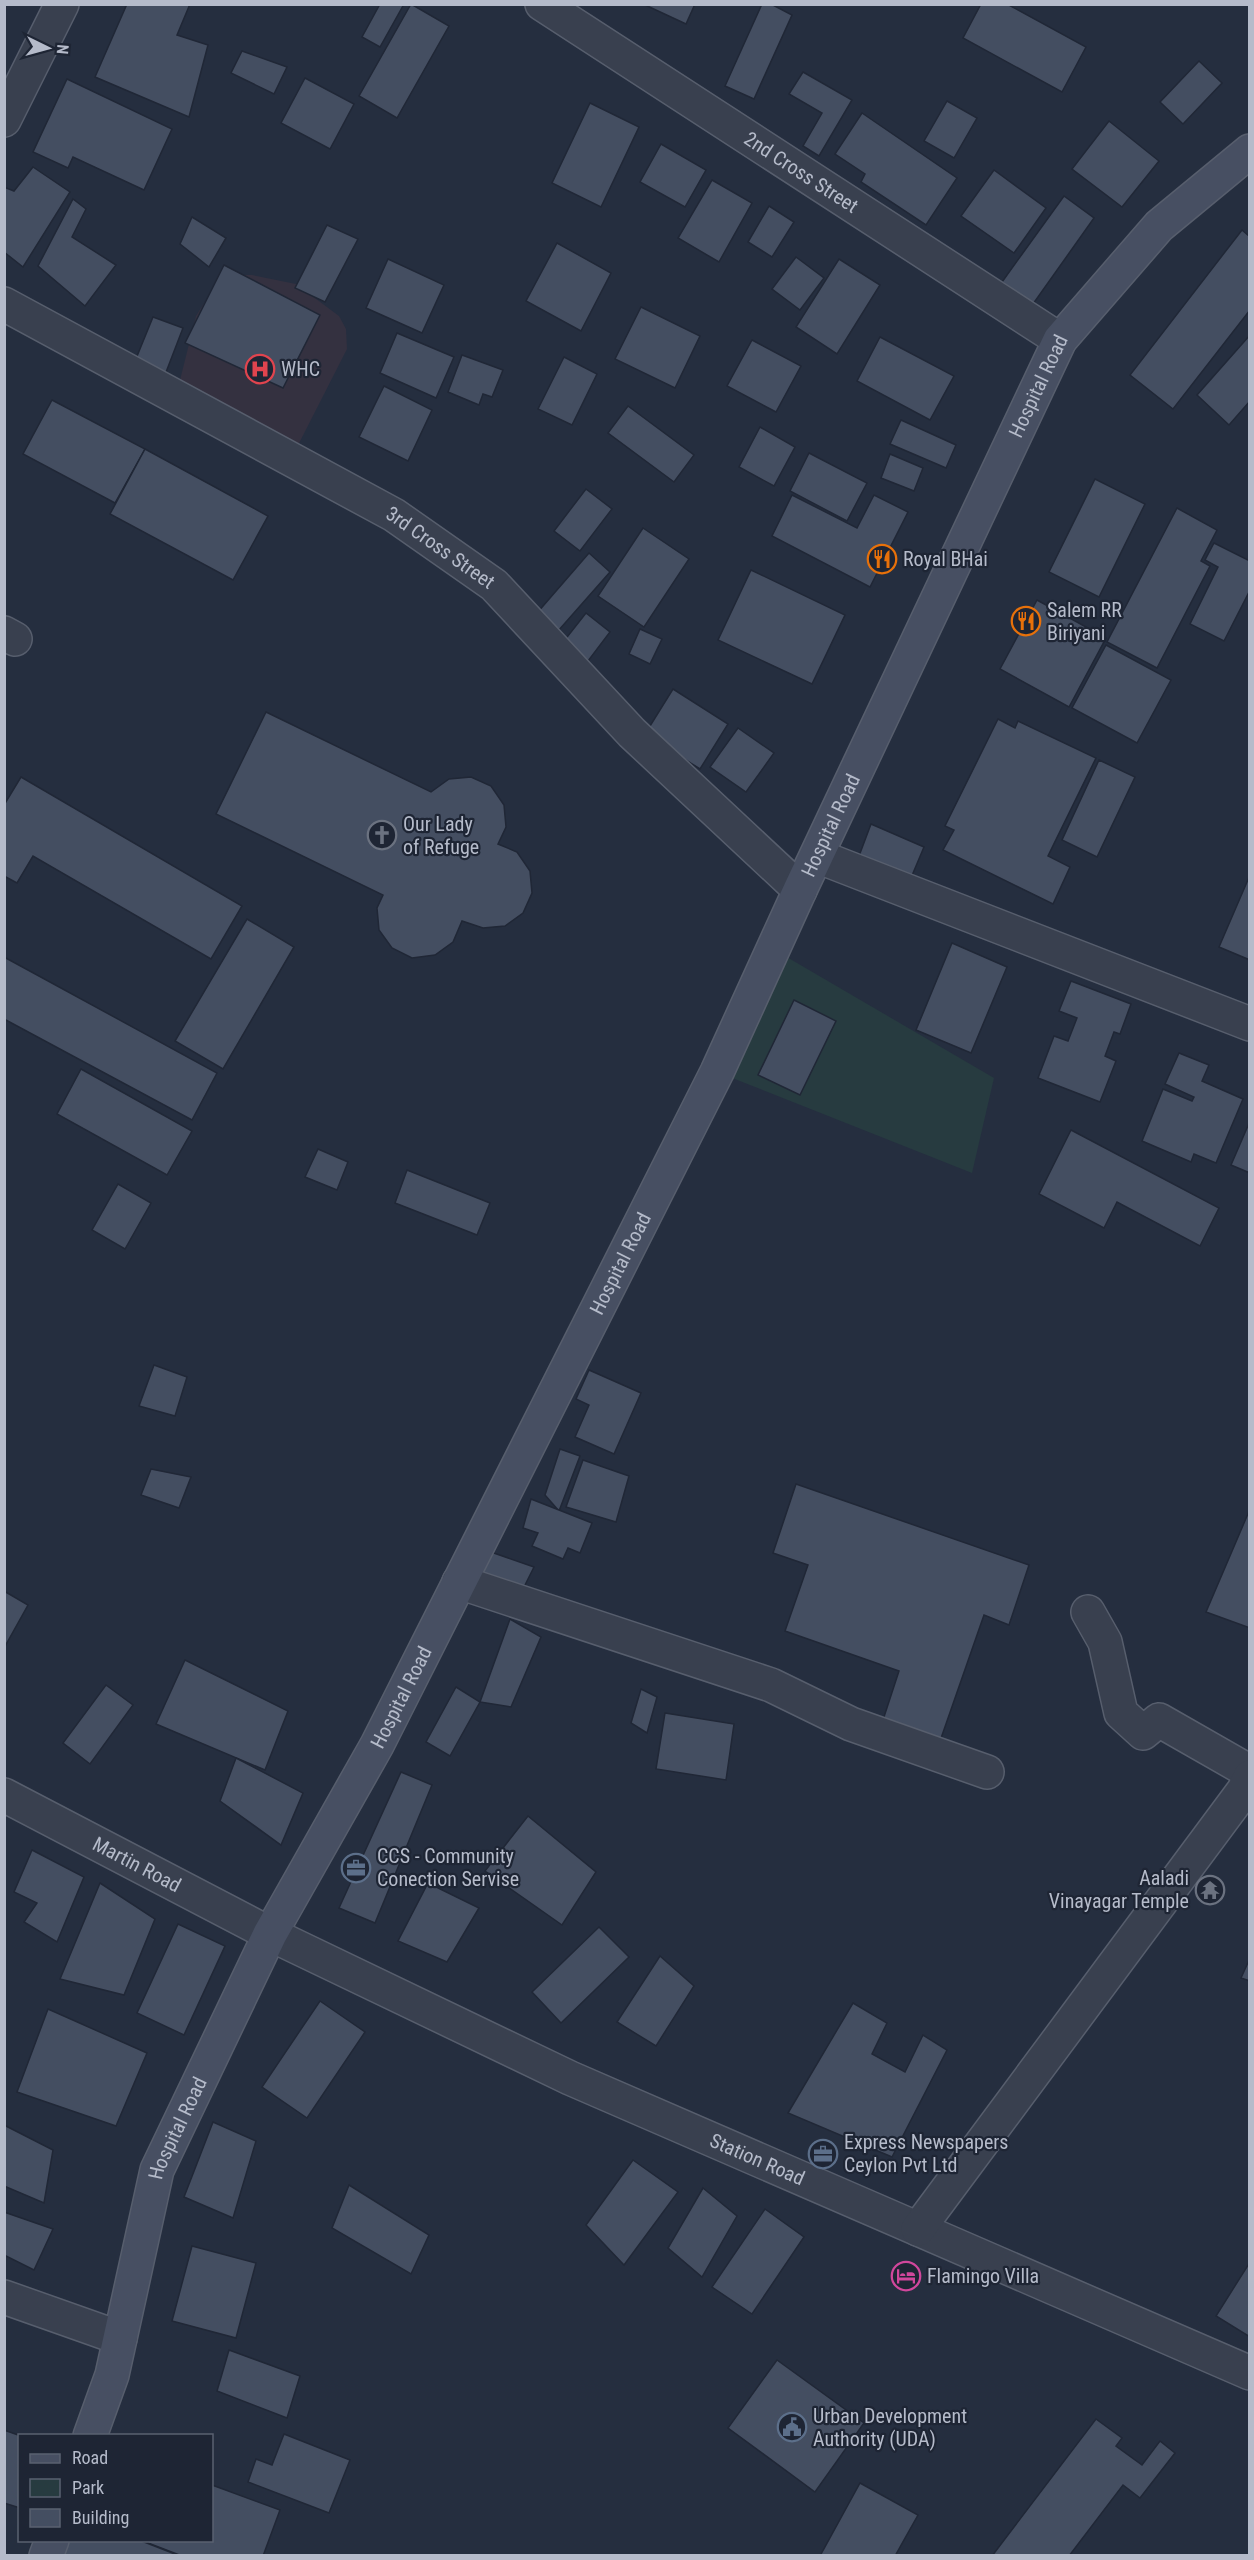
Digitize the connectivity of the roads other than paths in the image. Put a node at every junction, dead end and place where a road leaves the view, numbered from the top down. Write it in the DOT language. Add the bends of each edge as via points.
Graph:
graph roads {
  1 [pos="62,4"];
  2 [pos="542,4"];
  3 [pos="4,120"];
  4 [pos="1250,151"];
  5 [pos="4,304"];
  6 [pos="1060,340"];
  7 [pos="817,856"];
  8 [pos="800,890"];
  9 [pos="1250,1024"];
  10 [pos="459,1582"];
  11 [pos="1088,1612"];
  12 [pos="987,1772"];
  13 [pos="1250,1772"];
  14 [pos="1250,1777"];
  15 [pos="4,1796"];
  16 [pos="270,1934"];
  17 [pos="918,2229"];
  18 [pos="4,2297"];
  19 [pos="120,2338"];
  20 [pos="1250,2373"];
  21 [pos="91,2434"];
  22 [pos="52,2542"];
  23 [pos="46,2556"];
  1 -- 3 [label="street"];
  2 -- 6 [label="street, 2nd Cross Street"];
  4 -- 6 [label="street, Hospital Road" via="1159,226"];
  5 -- 8 [label="street, 3rd Cross Street" via="394,515 494,585 632,733"];
  6 -- 7 [label="street, Hospital Road"];
  7 -- 8 [label="street, Hospital Road"];
  7 -- 9 [label="street"];
  8 -- 10 [label="street, Hospital Road" via="717,1072"];
  10 -- 12 [label="street" via="771,1685 851,1724"];
  10 -- 16 [label="street, Hospital Road" via="376,1745"];
  11 -- 13 [label="street" via="1105,1642 1121,1713 1143,1733 1160,1720"];
  14 -- 17 [label="street"];
  15 -- 16 [label="street, Martin Road"];
  16 -- 17 [label="street, Station Road" via="570,2078"];
  16 -- 19 [label="street, Hospital Road" via="158,2170"];
  17 -- 20 [label="street, Station Road"];
  18 -- 19 [label="street"];
  19 -- 21 [label="street, Hospital Road" via="112,2375"];
  22 -- 23 [label="street"];
}
